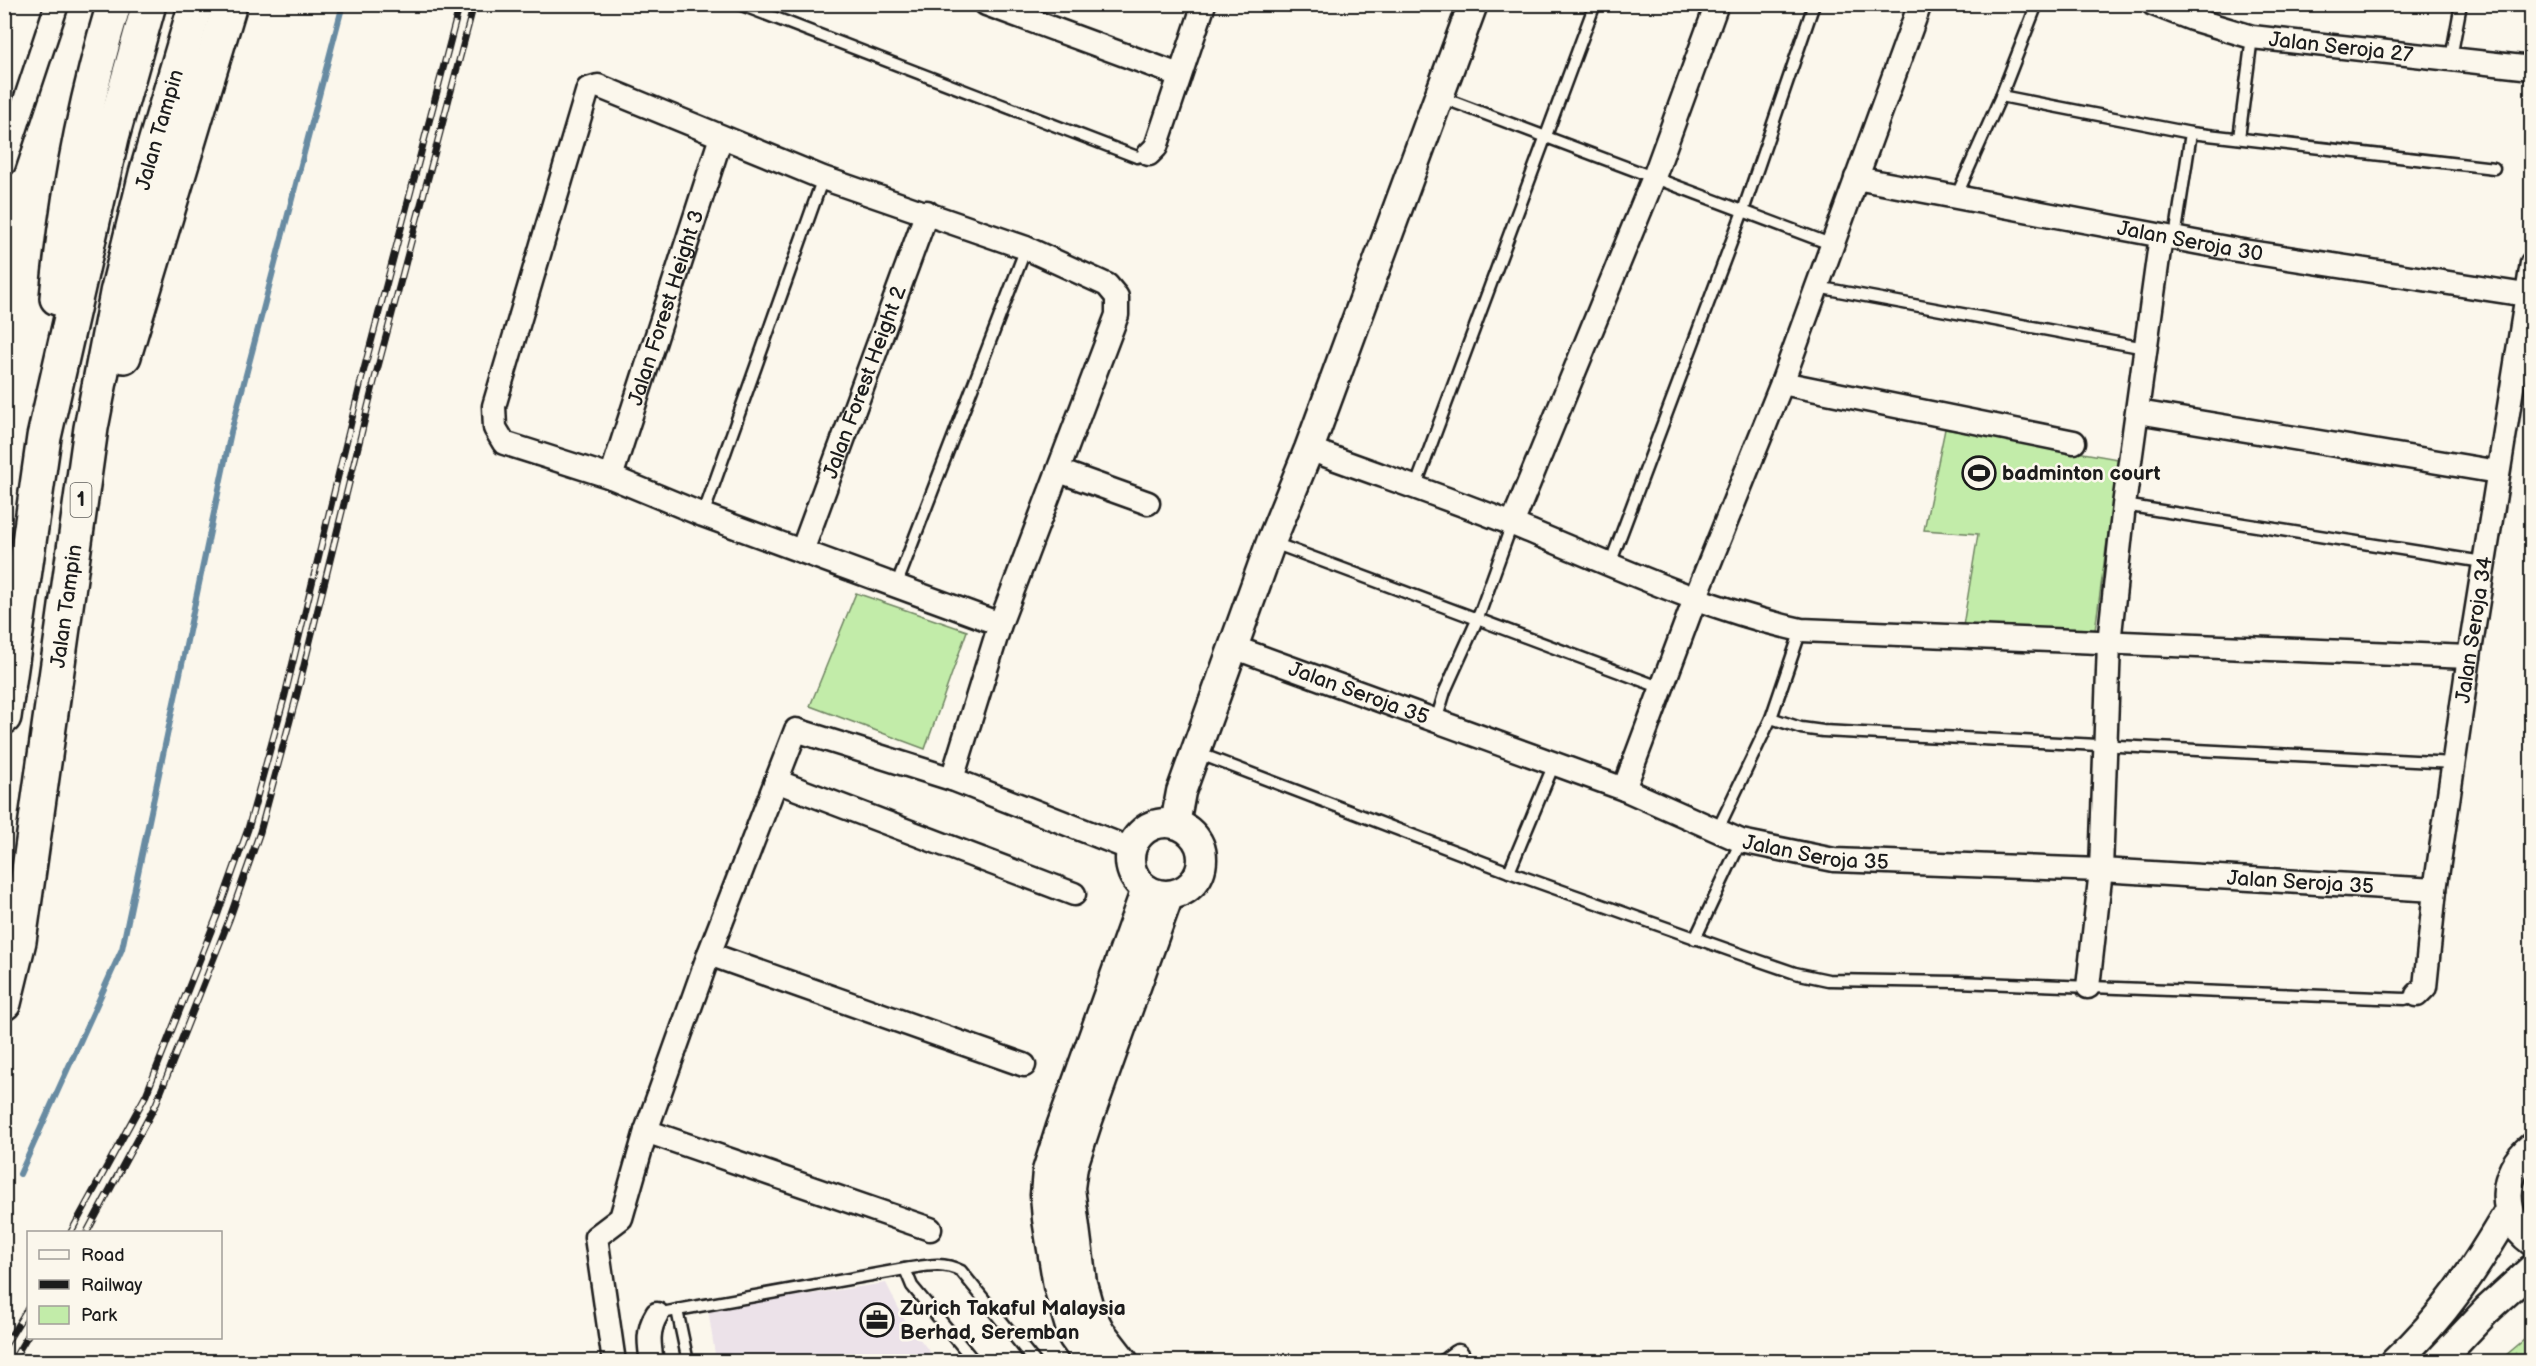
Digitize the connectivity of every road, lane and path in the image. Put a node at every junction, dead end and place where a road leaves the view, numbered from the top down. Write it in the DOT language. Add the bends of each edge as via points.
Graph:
graph roads {
  1 [pos="57,4"];
  2 [pos="114,4"];
  3 [pos="149,4"];
  4 [pos="196,4"];
  5 [pos="230,4"];
  6 [pos="739,4"];
  7 [pos="1204,4"];
  8 [pos="1473,4"];
  9 [pos="1594,4"];
  10 [pos="1717,4"];
  11 [pos="1814,4"];
  12 [pos="1920,4"];
  13 [pos="2037,4"];
  14 [pos="2153,4"];
  15 [pos="2461,4"];
  16 [pos="1000,7"];
  17 [pos="2252,37"];
  18 [pos="2451,58"];
  19 [pos="2532,68"];
  20 [pos="1179,75"];
  21 [pos="1438,96"];
  22 [pos="2001,96"];
  23 [pos="2191,133"];
  24 [pos="721,137"];
  25 [pos="1545,137"];
  26 [pos="2239,138"];
  27 [pos="1149,154"];
  28 [pos="4,164"];
  29 [pos="2494,168"];
  30 [pos="1654,177"];
  31 [pos="823,178"];
  32 [pos="1856,178"];
  33 [pos="1956,197"];
  34 [pos="1743,211"];
  35 [pos="927,212"];
  36 [pos="2168,237"];
  37 [pos="1833,245"];
  38 [pos="1026,248"];
  39 [pos="2532,263"];
  40 [pos="1817,287"];
  41 [pos="2526,295"];
  42 [pos="2145,348"];
  43 [pos="1782,383"];
  44 [pos="2138,412"];
  45 [pos="91,428"];
  46 [pos="44,437"];
  47 [pos="2074,442"];
  48 [pos="1309,449"];
  49 [pos="1059,471"];
  50 [pos="2498,472"];
  51 [pos="611,477"];
  52 [pos="1415,488"];
  53 [pos="1148,503"];
  54 [pos="2124,505"];
  55 [pos="703,515"];
  56 [pos="1512,524"];
  57 [pos="1271,542"];
  58 [pos="802,551"];
  59 [pos="2483,562"];
  60 [pos="1610,564"];
  61 [pos="896,586"];
  62 [pos="1695,599"];
  63 [pos="1478,618"];
  64 [pos="1000,624"];
  65 [pos="1801,630"];
  66 [pos="2109,643"];
  67 [pos="1233,647"];
  68 [pos="2469,657"];
  69 [pos="1662,687"];
  70 [pos="4,717"];
  71 [pos="1771,718"];
  72 [pos="1436,721"];
  73 [pos="2106,746"];
  74 [pos="1195,752"];
  75 [pos="1554,764"];
  76 [pos="2454,764"];
  77 [pos="952,779"];
  78 [pos="776,782"];
  79 [pos="1624,789"];
  80 [pos="1175,824"];
  81 [pos="1717,831"];
  82 [pos="1741,841"];
  83 [pos="1131,849"];
  84 [pos="2101,870"];
  85 [pos="1509,872"];
  86 [pos="2435,890"];
  87 [pos="1158,892"];
  88 [pos="1074,894"];
  89 [pos="1695,939"];
  90 [pos="709,954"];
  91 [pos="2088,987"];
  92 [pos="2417,995"];
  93 [pos="4,1002"];
  94 [pos="1024,1065"];
  95 [pos="646,1131"];
  96 [pos="2532,1148"];
  97 [pos="2509,1211"];
  98 [pos="930,1228"];
  99 [pos="2532,1241"];
  100 [pos="905,1269"];
  101 [pos="2532,1269"];
  102 [pos="2532,1292"];
  103 [pos="667,1312"];
  104 [pos="2473,1325"];
  105 [pos="614,1362"];
  106 [pos="652,1362"];
  107 [pos="688,1362"];
  108 [pos="975,1362"];
  109 [pos="1035,1362"];
  110 [pos="1091,1362"];
  111 [pos="1124,1362"];
  112 [pos="2395,1362"];
  113 [pos="2438,1362"];
  1 -- 28 [label="street"];
  2 -- 46 [label="highway" via="97,60 63,238"];
  3 -- 46 [label="highway, Jalan Tampin" via="112,137"];
  4 -- 45 [label="highway, Jalan Tampin / 1" via="146,174 117,293"];
  5 -- 45 [label="highway" via="108,407"];
  6 -- 27 [label="lane" via="1137,157"];
  7 -- 20 [label="street"];
  8 -- 21 [label="street"];
  9 -- 25 [label="lane"];
  10 -- 30 [label="street"];
  11 -- 34 [label="lane"];
  12 -- 32 [label="street"];
  13 -- 22 [label="lane"];
  14 -- 17 [label="street, Jalan Seroja 27"];
  15 -- 18 [label="lane"];
  16 -- 20 [label="street"];
  17 -- 18 [label="street, Jalan Seroja 27"];
  17 -- 26 [label="lane"];
  18 -- 19 [label="street, Jalan Seroja 27"];
  20 -- 27 [label="street" via="1156,147"];
  21 -- 25 [label="lane"];
  21 -- 48 [label="street"];
  22 -- 23 [label="lane"];
  22 -- 33 [label="lane"];
  23 -- 26 [label="lane"];
  23 -- 36 [label="lane"];
  24 -- 31 [label="street"];
  24 -- 51 [label="street, Jalan Forest Height 3"];
  24 -- 51 [label="street" via="598,86 586,92 493,417 504,443"];
  25 -- 30 [label="lane"];
  25 -- 52 [label="lane"];
  26 -- 29 [label="lane"];
  30 -- 34 [label="lane"];
  30 -- 56 [label="street"];
  31 -- 35 [label="street"];
  31 -- 55 [label="lane"];
  32 -- 33 [label="street, Jalan Seroja 30"];
  32 -- 37 [label="street"];
  33 -- 36 [label="street, Jalan Seroja 30"];
  34 -- 37 [label="lane"];
  34 -- 60 [label="lane"];
  35 -- 38 [label="street"];
  35 -- 58 [label="street, Jalan Forest Height 2"];
  36 -- 41 [label="street, Jalan Seroja 30"];
  36 -- 42 [label="street"];
  37 -- 40 [label="street"];
  38 -- 49 [label="street" via="1107,285 1117,297 1117,315"];
  38 -- 61 [label="lane"];
  39 -- 41 [label="street, Jalan Seroja 34"];
  40 -- 42 [label="lane"];
  40 -- 43 [label="street"];
  41 -- 50 [label="street, Jalan Seroja 34"];
  42 -- 44 [label="street"];
  43 -- 47 [label="street"];
  43 -- 62 [label="street"];
  44 -- 50 [label="street"];
  44 -- 54 [label="street"];
  45 -- 93 [label="highway, Jalan Tampin / 1" via="19,941"];
  46 -- 70 [label="highway, Jalan Tampin" via="14,608"];
  48 -- 52 [label="street"];
  48 -- 57 [label="street"];
  49 -- 53 [label="street"];
  49 -- 64 [label="street"];
  50 -- 59 [label="street, Jalan Seroja 34"];
  51 -- 55 [label="street"];
  52 -- 56 [label="street"];
  54 -- 59 [label="lane"];
  54 -- 66 [label="street"];
  55 -- 58 [label="street"];
  56 -- 60 [label="street"];
  56 -- 63 [label="lane"];
  57 -- 63 [label="lane"];
  57 -- 67 [label="street"];
  58 -- 61 [label="street"];
  59 -- 68 [label="street, Jalan Seroja 34"];
  60 -- 62 [label="street"];
  61 -- 64 [label="street"];
  62 -- 65 [label="street"];
  62 -- 69 [label="street"];
  63 -- 69 [label="lane"];
  63 -- 72 [label="lane"];
  64 -- 77 [label="street"];
  65 -- 66 [label="street"];
  65 -- 71 [label="lane"];
  66 -- 68 [label="street"];
  66 -- 73 [label="street"];
  67 -- 72 [label="street, Jalan Seroja 35"];
  67 -- 74 [label="street"];
  68 -- 76 [label="street, Jalan Seroja 34"];
  69 -- 79 [label="street"];
  71 -- 73 [label="lane" via="1823,731"];
  71 -- 81 [label="lane"];
  72 -- 75 [label="street, Jalan Seroja 35"];
  73 -- 76 [label="lane"];
  73 -- 84 [label="street"];
  74 -- 80 [label="street"];
  74 -- 85 [label="lane"];
  75 -- 79 [label="street, Jalan Seroja 35"];
  75 -- 85 [label="lane"];
  76 -- 86 [label="street, Jalan Seroja 34"];
  77 -- 78 [label="street" via="796,730"];
  77 -- 83 [label="street"];
  78 -- 88 [label="street"];
  78 -- 90 [label="street"];
  79 -- 81 [label="street, Jalan Seroja 35"];
  80 -- 83 [label="street" via="1153,825 1136,839"];
  80 -- 87 [label="street" via="1194,836 1202,856 1201,867 1190,886 1180,892"];
  81 -- 82 [label="street, Jalan Seroja 35"];
  82 -- 84 [label="street, Jalan Seroja 35" via="1834,860"];
  82 -- 89 [label="lane"];
  83 -- 87 [label="street" via="1132,872"];
  84 -- 86 [label="street, Jalan Seroja 35"];
  84 -- 91 [label="street"];
  85 -- 89 [label="lane"];
  86 -- 92 [label="street, Jalan Seroja 34" via="2425,987"];
  87 -- 110 [label="street" via="1060,1127 1047,1171 1047,1211 1058,1286 1073,1336"];
  87 -- 111 [label="street" via="1073,1166 1070,1188 1082,1283 1090,1312"];
  89 -- 91 [label="lane" via="1795,973 1828,980"];
  90 -- 94 [label="street"];
  90 -- 95 [label="street"];
  91 -- 92 [label="lane" via="2405,999"];
  95 -- 98 [label="street"];
  95 -- 105 [label="street" via="621,1218 596,1237"];
  96 -- 97 [label="street" via="2514,1166 2508,1180"];
  97 -- 99 [label="street" via="2515,1225"];
  97 -- 112 [label="street" via="2462,1288 2427,1332"];
  100 -- 103 [label="lane"];
  100 -- 108 [label="lane" via="912,1286"];
  100 -- 109 [label="lane" via="939,1263 961,1271"];
  101 -- 104 [label="street"];
  102 -- 104 [label="street"];
  103 -- 106 [label="street" via="650,1325"];
  103 -- 107 [label="lane"];
  104 -- 113 [label="street"];
}
